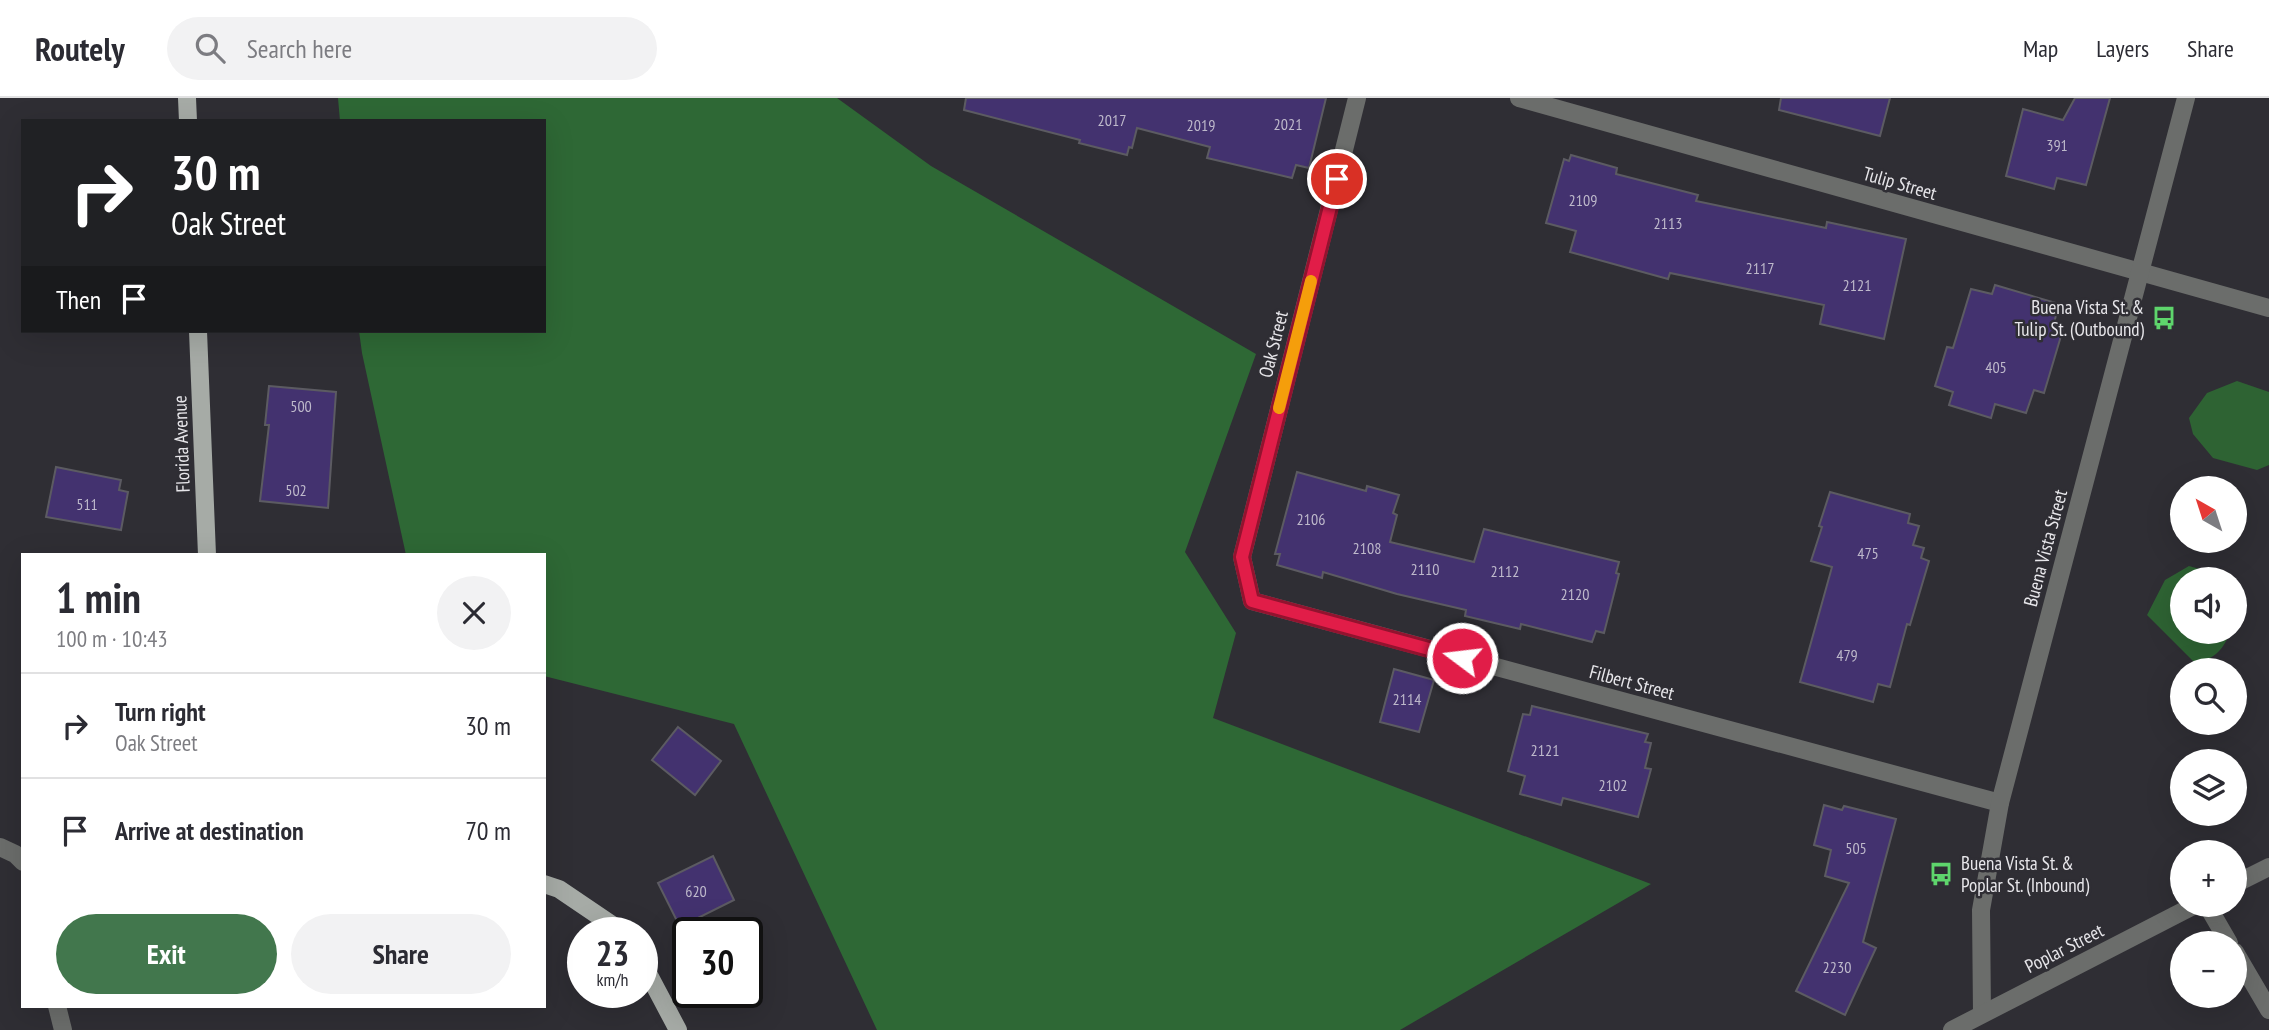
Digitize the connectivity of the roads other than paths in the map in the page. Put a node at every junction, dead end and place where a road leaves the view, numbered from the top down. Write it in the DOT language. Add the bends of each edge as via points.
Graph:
graph roads {
  1 [pos="187,98"];
  2 [pos="1357,98"];
  3 [pos="1519,98"];
  4 [pos="2186,98"];
  5 [pos="188,119"];
  6 [pos="2140,271"];
  7 [pos="2269,308"];
  8 [pos="198,333"];
  9 [pos="207,553"];
  10 [pos="1252,601"];
  11 [pos="2000,803"];
  12 [pos="0,847"];
  13 [pos="21,860"];
  14 [pos="2269,867"];
  15 [pos="2247,878"];
  16 [pos="546,885"];
  17 [pos="600,917"];
  18 [pos="2172,917"];
  19 [pos="2247,972"];
  20 [pos="658,992"];
  21 [pos="58,1008"];
  22 [pos="2269,1010"];
  23 [pos="1982,1014"];
  24 [pos="63,1030"];
  25 [pos="678,1030"];
  26 [pos="1952,1030"];
  1 -- 5 [label="main road"];
  2 -- 10 [label="street, Oak Street" via="1242,557"];
  3 -- 6 [label="street, Tulip Street"];
  4 -- 6 [label="street, Buena Vista Street"];
  6 -- 7 [label="street, Tulip Street"];
  6 -- 11 [label="street, Buena Vista Street"];
  8 -- 9 [label="main road, Florida Avenue"];
  10 -- 11 [label="street, Filbert Street"];
  11 -- 23 [label="street, Buena Vista Street" via="1981,910"];
  12 -- 13 [label="street"];
  14 -- 15 [label="street"];
  16 -- 17 [label="main road"];
  18 -- 23 [label="street, Poplar Street"];
  19 -- 22 [label="street"];
  20 -- 25 [label="main road"];
  21 -- 24 [label="street"];
  23 -- 26 [label="street, Poplar Street"];
}
